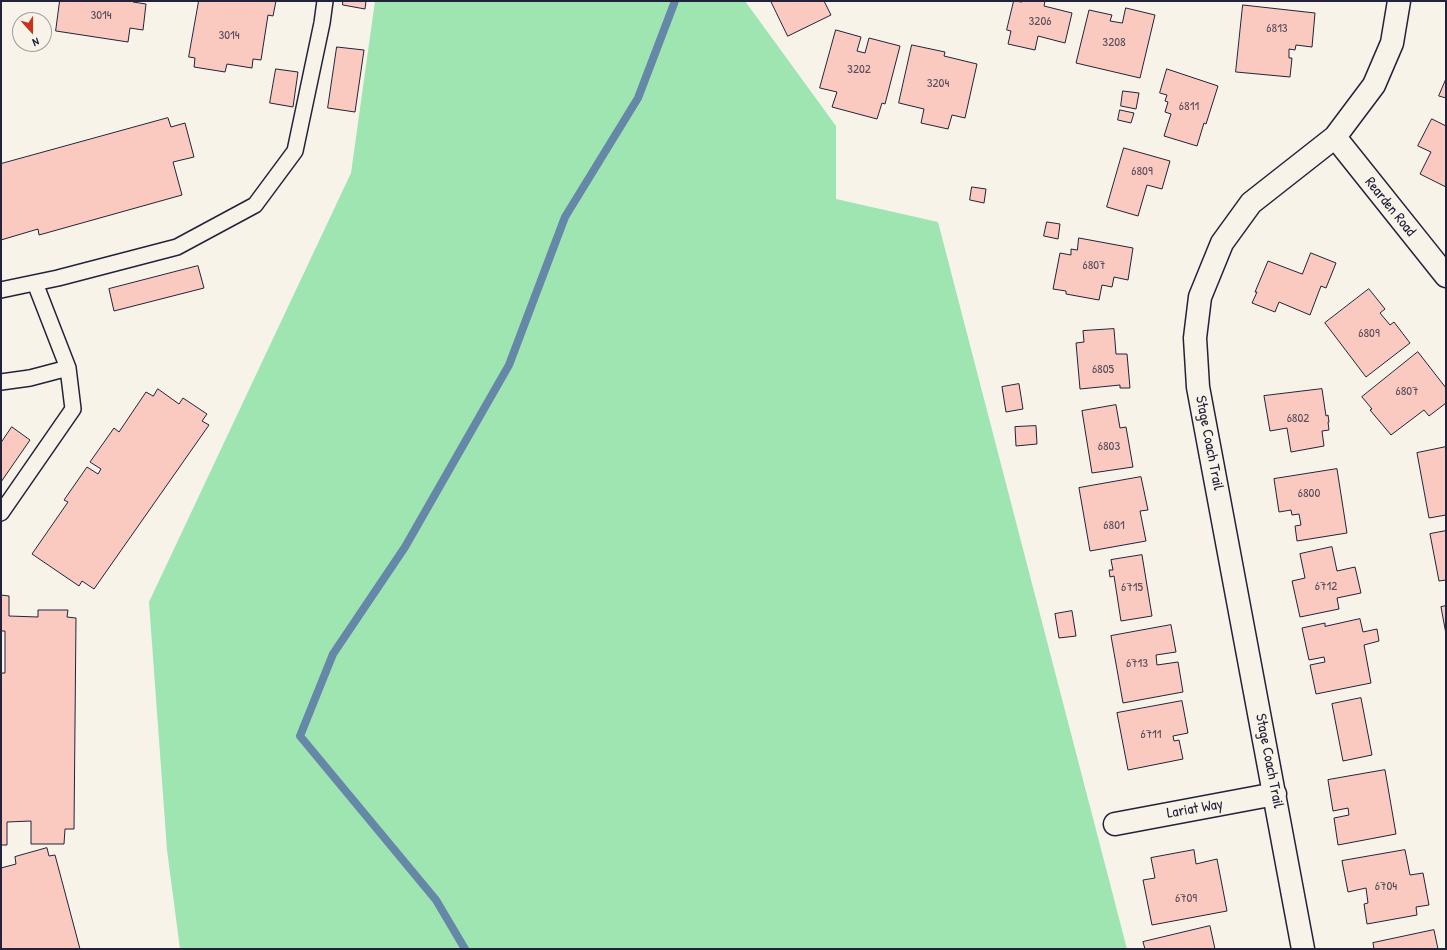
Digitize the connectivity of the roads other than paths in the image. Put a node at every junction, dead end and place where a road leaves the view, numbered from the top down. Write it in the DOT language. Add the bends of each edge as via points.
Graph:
graph roads {
  1 [pos="325,1"];
  2 [pos="1399,1"];
  3 [pos="1335,137"];
  4 [pos="1446,276"];
  5 [pos="35,283"];
  6 [pos="1,290"];
  7 [pos="68,368"];
  8 [pos="1,382"];
  9 [pos="1,513"];
  10 [pos="1275,794"];
  11 [pos="1115,824"];
  12 [pos="1304,949"];
  1 -- 5 [label="lane" via="295,151 255,205 177,247"];
  2 -- 3 [label="street, Stage Coach Trail" via="1392,43 1374,85"];
  3 -- 4 [label="street, Rearden Road"];
  3 -- 10 [label="street, Stage Coach Trail" via="1251,203 1222,244 1200,297 1195,338 1198,387"];
  5 -- 6 [label="lane"];
  5 -- 7 [label="lane"];
  7 -- 8 [label="lane" via="30,378"];
  7 -- 9 [label="lane" via="73,409"];
  10 -- 11 [label="street, Lariat Way"];
  10 -- 12 [label="street, Stage Coach Trail"];
}
